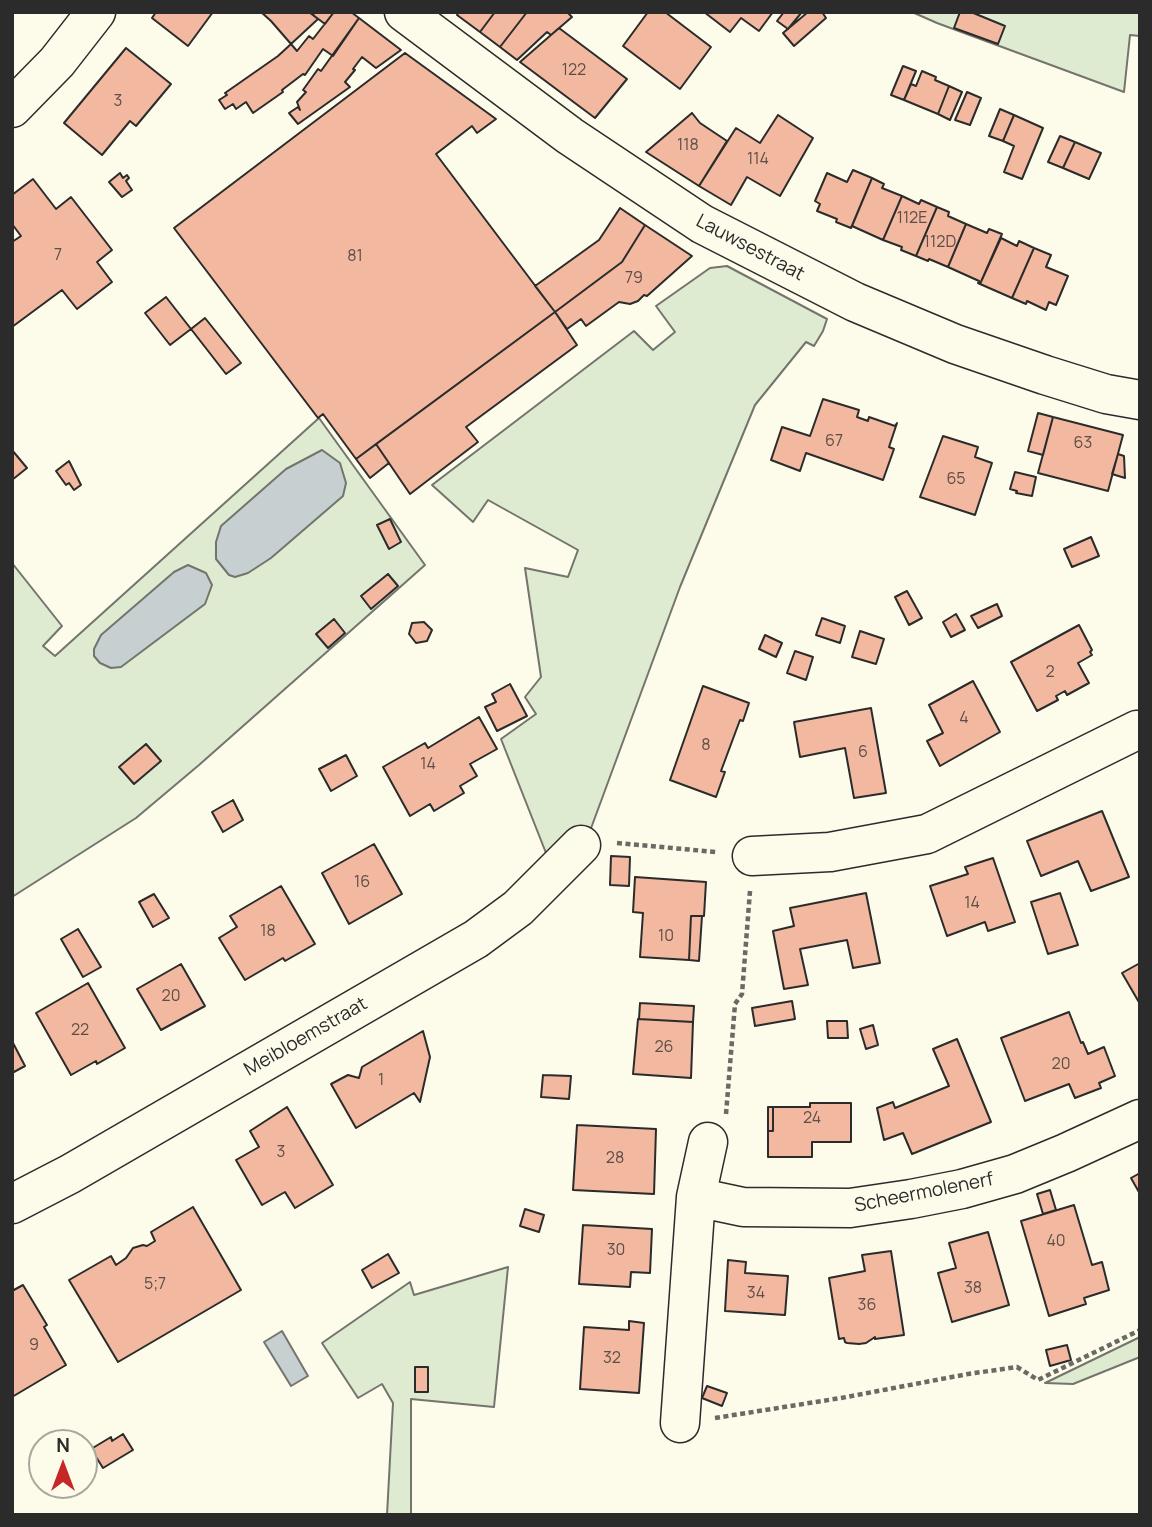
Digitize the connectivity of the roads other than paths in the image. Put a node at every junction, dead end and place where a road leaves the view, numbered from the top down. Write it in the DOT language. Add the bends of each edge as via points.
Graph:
graph roads {
  1 [pos="96,12"];
  2 [pos="404,12"];
  3 [pos="12,108"];
  4 [pos="1140,400"];
  5 [pos="1139,724"];
  6 [pos="581,845"];
  7 [pos="752,856"];
  8 [pos="1140,1119"];
  9 [pos="708,1142"];
  10 [pos="696,1197"];
  11 [pos="12,1204"];
  12 [pos="680,1423"];
  1 -- 3 [label="street" via="57,62"];
  2 -- 4 [label="street, Lauwsestraat" via="570,136 702,224 855,302 956,344 1106,394"];
  5 -- 7 [label="street" via="927,834 830,852"];
  6 -- 11 [label="street, Meibloemstraat" via="518,908 476,939"];
  8 -- 10 [label="street, Scheermolenerf" via="1015,1174 911,1199 836,1208 743,1207"];
  9 -- 10 [label="street"];
  10 -- 12 [label="street"];
}
